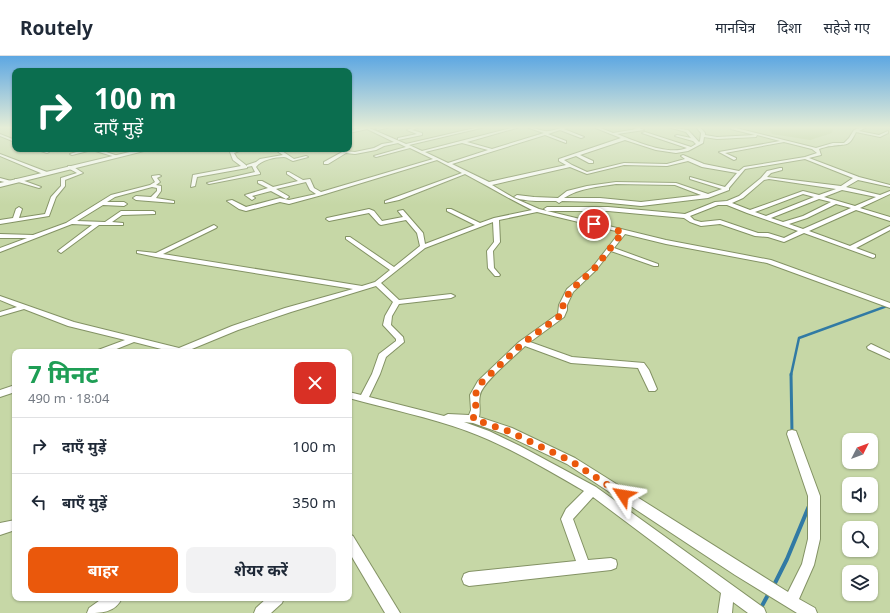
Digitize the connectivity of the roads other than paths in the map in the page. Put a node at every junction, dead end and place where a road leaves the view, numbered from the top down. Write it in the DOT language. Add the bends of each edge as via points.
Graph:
graph roads {
  1 [pos="76,153"];
  2 [pos="106,153"];
  3 [pos="129,153"];
  4 [pos="232,153"];
  5 [pos="281,153"];
  6 [pos="343,153"];
  7 [pos="385,153"];
  8 [pos="424,153"];
  9 [pos="483,153"];
  10 [pos="581,153"];
  11 [pos="679,153"];
  12 [pos="723,153"];
  13 [pos="819,153"];
  14 [pos="72,154"];
  15 [pos="0,155"];
  16 [pos="576,155"];
  17 [pos="116,156"];
  18 [pos="285,156"];
  19 [pos="376,156"];
  20 [pos="306,157"];
  21 [pos="805,158"];
  22 [pos="291,159"];
  23 [pos="437,159"];
  24 [pos="734,159"];
  25 [pos="688,160"];
  26 [pos="591,162"];
  27 [pos="326,163"];
  28 [pos="271,164"];
  29 [pos="448,164"];
  30 [pos="255,165"];
  31 [pos="570,166"];
  32 [pos="70,167"];
  33 [pos="245,167"];
  34 [pos="780,169"];
  35 [pos="739,172"];
  36 [pos="45,173"];
  37 [pos="289,173"];
  38 [pos="465,173"];
  39 [pos="159,176"];
  40 [pos="692,178"];
  41 [pos="857,178"];
  42 [pos="0,179"];
  43 [pos="763,179"];
  44 [pos="17,180"];
  45 [pos="302,181"];
  46 [pos="683,181"];
  47 [pos="9,182"];
  48 [pos="260,182"];
  49 [pos="209,183"];
  50 [pos="488,184"];
  51 [pos="0,185"];
  52 [pos="152,186"];
  53 [pos="193,186"];
  54 [pos="890,186"];
  55 [pos="39,187"];
  56 [pos="272,188"];
  57 [pos="842,188"];
  58 [pos="727,189"];
  59 [pos="890,192"];
  60 [pos="320,194"];
  61 [pos="503,194"];
  62 [pos="719,194"];
  63 [pos="286,197"];
  64 [pos="706,197"];
  65 [pos="820,197"];
  66 [pos="881,197"];
  67 [pos="136,198"];
  68 [pos="252,198"];
  69 [pos="152,199"];
  70 [pos="230,201"];
  71 [pos="559,201"];
  72 [pos="172,202"];
  73 [pos="387,202"];
  74 [pos="835,202"];
  75 [pos="103,203"];
  76 [pos="717,203"];
  77 [pos="728,203"];
  78 [pos="124,204"];
  79 [pos="566,208"];
  80 [pos="18,209"];
  81 [pos="857,209"];
  82 [pos="449,210"];
  83 [pos="540,210"];
  84 [pos="401,211"];
  85 [pos="749,212"];
  86 [pos="153,213"];
  87 [pos="686,216"];
  88 [pos="407,218"];
  89 [pos="766,218"];
  90 [pos="496,219"];
  91 [pos="890,219"];
  92 [pos="15,220"];
  93 [pos="329,220"];
  94 [pos="0,222"];
  95 [pos="71,222"];
  96 [pos="98,223"];
  97 [pos="107,223"];
  98 [pos="121,224"];
  99 [pos="784,224"];
  100 [pos="480,225"];
  101 [pos="214,227"];
  102 [pos="890,228"];
  103 [pos="623,232"];
  104 [pos="804,232"];
  105 [pos="38,235"];
  106 [pos="0,236"];
  107 [pos="348,238"];
  108 [pos="423,247"];
  109 [pos="851,248"];
  110 [pos="611,249"];
  111 [pos="0,250"];
  112 [pos="61,251"];
  113 [pos="139,252"];
  114 [pos="156,255"];
  115 [pos="873,256"];
  116 [pos="656,265"];
  117 [pos="394,270"];
  118 [pos="497,275"];
  119 [pos="377,283"];
  120 [pos="363,288"];
  121 [pos="451,296"];
  122 [pos="0,298"];
  123 [pos="397,302"];
  124 [pos="890,306"];
  125 [pos="24,307"];
  126 [pos="0,314"];
  127 [pos="134,339"];
  128 [pos="524,343"];
  129 [pos="871,347"];
  130 [pos="109,349"];
  131 [pos="171,349"];
  132 [pos="189,349"];
  133 [pos="890,356"];
  134 [pos="652,388"];
  135 [pos="12,389"];
  136 [pos="0,394"];
  137 [pos="352,396"];
  138 [pos="363,399"];
  139 [pos="433,417"];
  140 [pos="473,419"];
  141 [pos="792,434"];
  142 [pos="592,490"];
  143 [pos="12,526"];
  144 [pos="0,529"];
  145 [pos="352,545"];
  146 [pos="611,564"];
  147 [pos="584,566"];
  148 [pos="469,579"];
  149 [pos="728,591"];
  150 [pos="787,598"];
  151 [pos="111,601"];
  152 [pos="274,601"];
  153 [pos="94,613"];
  154 [pos="261,613"];
  155 [pos="393,613"];
  156 [pos="725,613"];
  157 [pos="759,613"];
  158 [pos="810,613"];
  1 -- 14 [label="street"];
  2 -- 17 [label="street"];
  3 -- 17 [label="street"];
  4 -- 33 [label="street" via="235,159"];
  5 -- 18 [label="street"];
  6 -- 27 [label="street"];
  7 -- 19 [label="street"];
  8 -- 23 [label="street"];
  9 -- 29 [label="street"];
  10 -- 16 [label="street"];
  11 -- 25 [label="street"];
  12 -- 24 [label="street"];
  13 -- 21 [label="street"];
  15 -- 36 [label="street"];
  16 -- 26 [label="street"];
  16 -- 31 [label="street" via="561,160"];
  17 -- 32 [label="street"];
  18 -- 22 [label="street"];
  18 -- 30 [label="street" via="262,160"];
  20 -- 22 [label="street"];
  21 -- 35 [label="street" via="747,166"];
  21 -- 41 [label="street"];
  22 -- 28 [label="street"];
  23 -- 29 [label="street"];
  23 -- 60 [label="street"];
  25 -- 31 [label="street" via="667,165 624,164 587,173"];
  25 -- 35 [label="street"];
  29 -- 38 [label="street"];
  30 -- 33 [label="street"];
  30 -- 49 [label="street" via="258,173"];
  31 -- 50 [label="street"];
  32 -- 36 [label="street"];
  32 -- 92 [label="street" via="81,173 63,179 63,186 54,197 47,215"];
  33 -- 53 [label="street" via="206,172 194,177"];
  34 -- 43 [label="street" via="769,172"];
  35 -- 58 [label="street"];
  36 -- 44 [label="street"];
  37 -- 45 [label="street"];
  38 -- 50 [label="street"];
  38 -- 73 [label="street"];
  39 -- 52 [label="street" via="154,177 158,182"];
  40 -- 58 [label="street"];
  41 -- 54 [label="street"];
  41 -- 57 [label="street"];
  42 -- 47 [label="street"];
  43 -- 57 [label="street" via="775,178"];
  43 -- 77 [label="street" via="741,197"];
  44 -- 47 [label="street"];
  44 -- 55 [label="street"];
  45 -- 56 [label="street"];
  45 -- 60 [label="street" via="308,180 311,188"];
  46 -- 62 [label="street"];
  47 -- 51 [label="street"];
  48 -- 56 [label="street"];
  50 -- 61 [label="street"];
  52 -- 69 [label="street" via="159,187 159,191"];
  52 -- 75 [label="street" via="113,196"];
  56 -- 63 [label="street"];
  56 -- 68 [label="street" via="248,195"];
  57 -- 65 [label="street"];
  57 -- 66 [label="street"];
  58 -- 62 [label="street"];
  59 -- 66 [label="street"];
  60 -- 70 [label="street" via="244,209"];
  61 -- 71 [label="street" via="526,199"];
  61 -- 83 [label="street"];
  62 -- 64 [label="street"];
  64 -- 71 [label="street" via="641,204 600,200"];
  64 -- 71 [label="street" via="676,184 616,184 569,192"];
  64 -- 76 [label="street"];
  65 -- 74 [label="street"];
  65 -- 85 [label="street" via="802,192"];
  65 -- 89 [label="street"];
  66 -- 81 [label="street"];
  67 -- 69 [label="street"];
  69 -- 72 [label="street"];
  71 -- 79 [label="street"];
  74 -- 81 [label="street"];
  74 -- 99 [label="street"];
  75 -- 78 [label="street"];
  75 -- 95 [label="street"];
  76 -- 77 [label="street"];
  76 -- 87 [label="street"];
  77 -- 85 [label="street"];
  79 -- 83 [label="street"];
  79 -- 87 [label="street"];
  80 -- 92 [label="street"];
  81 -- 91 [label="street"];
  81 -- 104 [label="street"];
  82 -- 100 [label="street"];
  83 -- 90 [label="street"];
  83 -- 103 [label="street"];
  84 -- 88 [label="street"];
  85 -- 89 [label="street"];
  86 -- 97 [label="street" via="122,212"];
  87 -- 104 [label="street" via="701,224 720,222 757,235 768,235 784,240"];
  88 -- 93 [label="street" via="381,223 369,211"];
  88 -- 108 [label="street" via="420,234"];
  89 -- 99 [label="street"];
  90 -- 100 [label="street"];
  90 -- 118 [label="street" via="497,242 490,251 492,268"];
  92 -- 94 [label="street"];
  95 -- 96 [label="street"];
  95 -- 105 [label="street"];
  96 -- 97 [label="street"];
  96 -- 112 [label="street"];
  97 -- 98 [label="street"];
  99 -- 104 [label="street"];
  100 -- 108 [label="street"];
  101 -- 114 [label="street"];
  102 -- 109 [label="street"];
  103 -- 110 [label="street"];
  103 -- 124 [label="street" via="778,264"];
  104 -- 109 [label="street"];
  105 -- 106 [label="street"];
  105 -- 111 [label="street"];
  107 -- 117 [label="street"];
  108 -- 117 [label="street"];
  109 -- 115 [label="street"];
  110 -- 116 [label="street"];
  110 -- 128 [label="street" via="570,291 561,315"];
  113 -- 114 [label="street"];
  114 -- 120 [label="street"];
  117 -- 119 [label="street"];
  119 -- 120 [label="street"];
  119 -- 123 [label="street"];
  120 -- 132 [label="street" via="235,328"];
  121 -- 123 [label="street"];
  122 -- 125 [label="street"];
  123 -- 138 [label="street" via="387,322 400,342 382,356"];
  125 -- 126 [label="street"];
  125 -- 127 [label="street" via="71,324"];
  127 -- 130 [label="street"];
  127 -- 131 [label="street"];
  128 -- 134 [label="street" via="571,360 641,365"];
  128 -- 140 [label="street" via="478,388"];
  129 -- 133 [label="street"];
  135 -- 136 [label="street"];
  137 -- 138 [label="street"];
  138 -- 139 [label="street"];
  139 -- 140 [label="street"];
  139 -- 142 [label="street" via="471,428"];
  140 -- 150 [label="street" via="508,431 571,461"];
  141 -- 150 [label="street" via="814,496 814,539 808,565"];
  142 -- 147 [label="street" via="567,519"];
  142 -- 149 [label="street"];
  143 -- 144 [label="street"];
  145 -- 155 [label="street"];
  146 -- 147 [label="street"];
  147 -- 148 [label="street"];
  149 -- 156 [label="street"];
  149 -- 157 [label="street"];
  150 -- 158 [label="street"];
  151 -- 153 [label="street"];
  152 -- 154 [label="street"];
}
